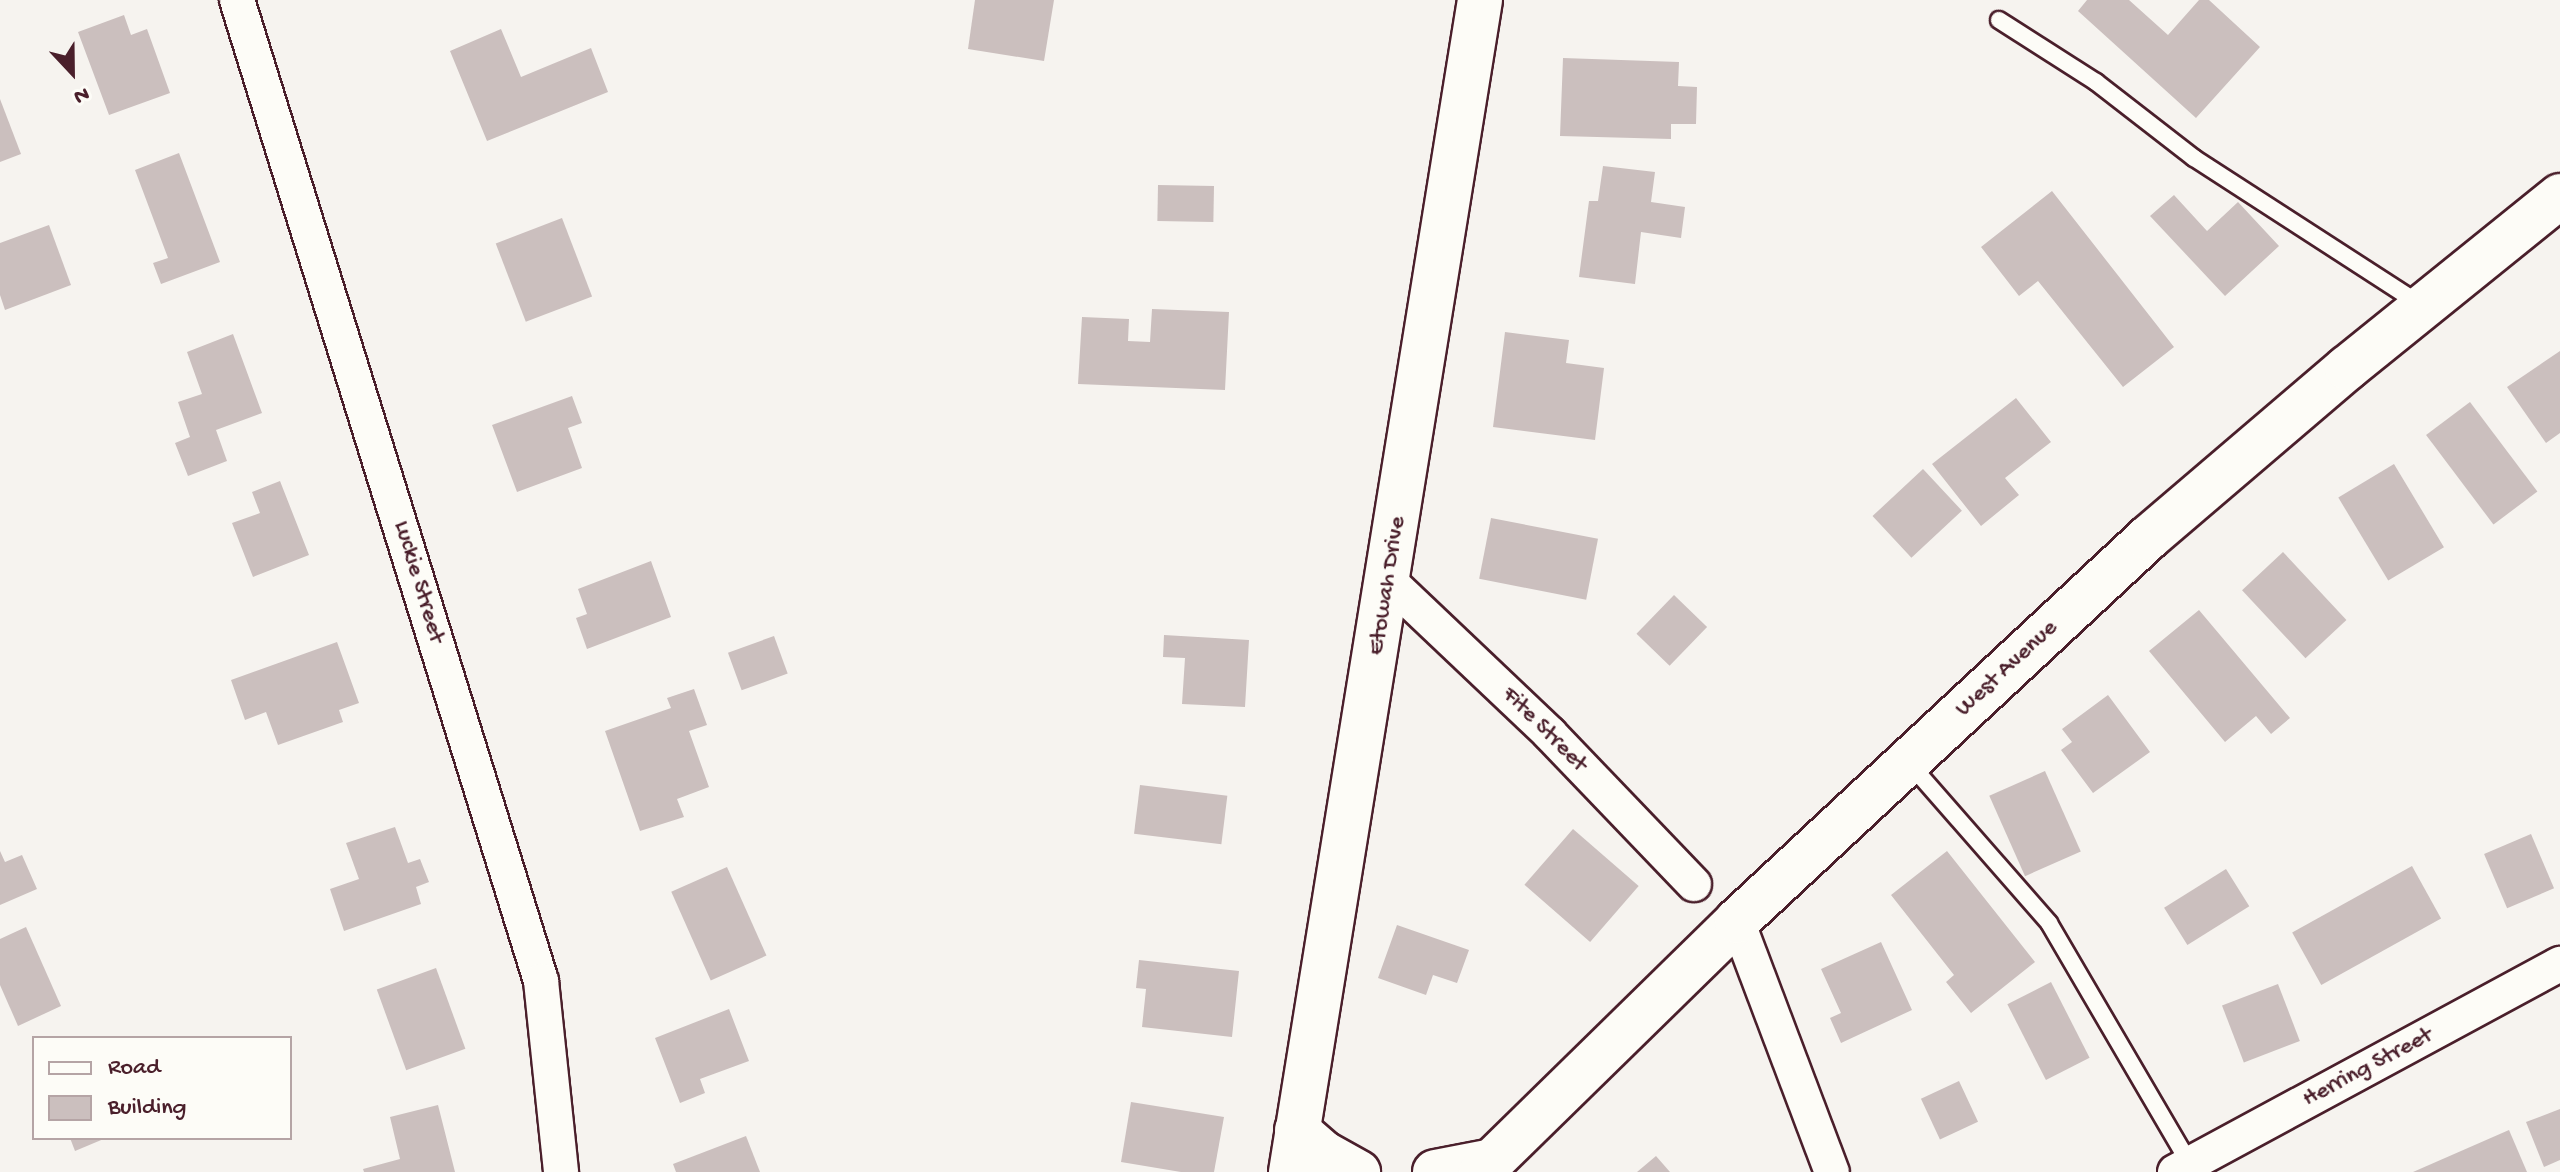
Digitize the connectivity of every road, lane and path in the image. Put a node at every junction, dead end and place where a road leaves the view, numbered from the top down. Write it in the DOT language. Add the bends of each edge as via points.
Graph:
graph roads {
  1 [pos="237,0"];
  2 [pos="1480,0"];
  3 [pos="1999,20"];
  4 [pos="2560,196"];
  5 [pos="2422,306"];
  6 [pos="1389,581"];
  7 [pos="1908,762"];
  8 [pos="1694,884"];
  9 [pos="1737,921"];
  10 [pos="2560,964"];
  11 [pos="1294,1151"];
  12 [pos="1486,1167"];
  13 [pos="2182,1168"];
  14 [pos="561,1172"];
  15 [pos="1358,1172"];
  16 [pos="1435,1172"];
  17 [pos="1832,1172"];
  1 -- 14 [label="street, Luckie Street" via="541,981"];
  2 -- 6 [label="main road, Etowah Drive"];
  3 -- 5 [label="lane" via="2096,82 2194,158"];
  4 -- 5 [label="main road, West Avenue"];
  5 -- 7 [label="main road, West Avenue" via="2148,538"];
  6 -- 8 [label="street, Fite Street" via="1550,734"];
  6 -- 11 [label="main road, Etowah Drive"];
  7 -- 9 [label="main road, West Avenue"];
  7 -- 13 [label="lane" via="2049,923"];
  9 -- 12 [label="main road, West Avenue"];
  9 -- 17 [label="street"];
  10 -- 13 [label="street, Herring Street"];
  11 -- 15 [label="main road" via="1325,1154"];
  12 -- 16 [label="main road"];
}
